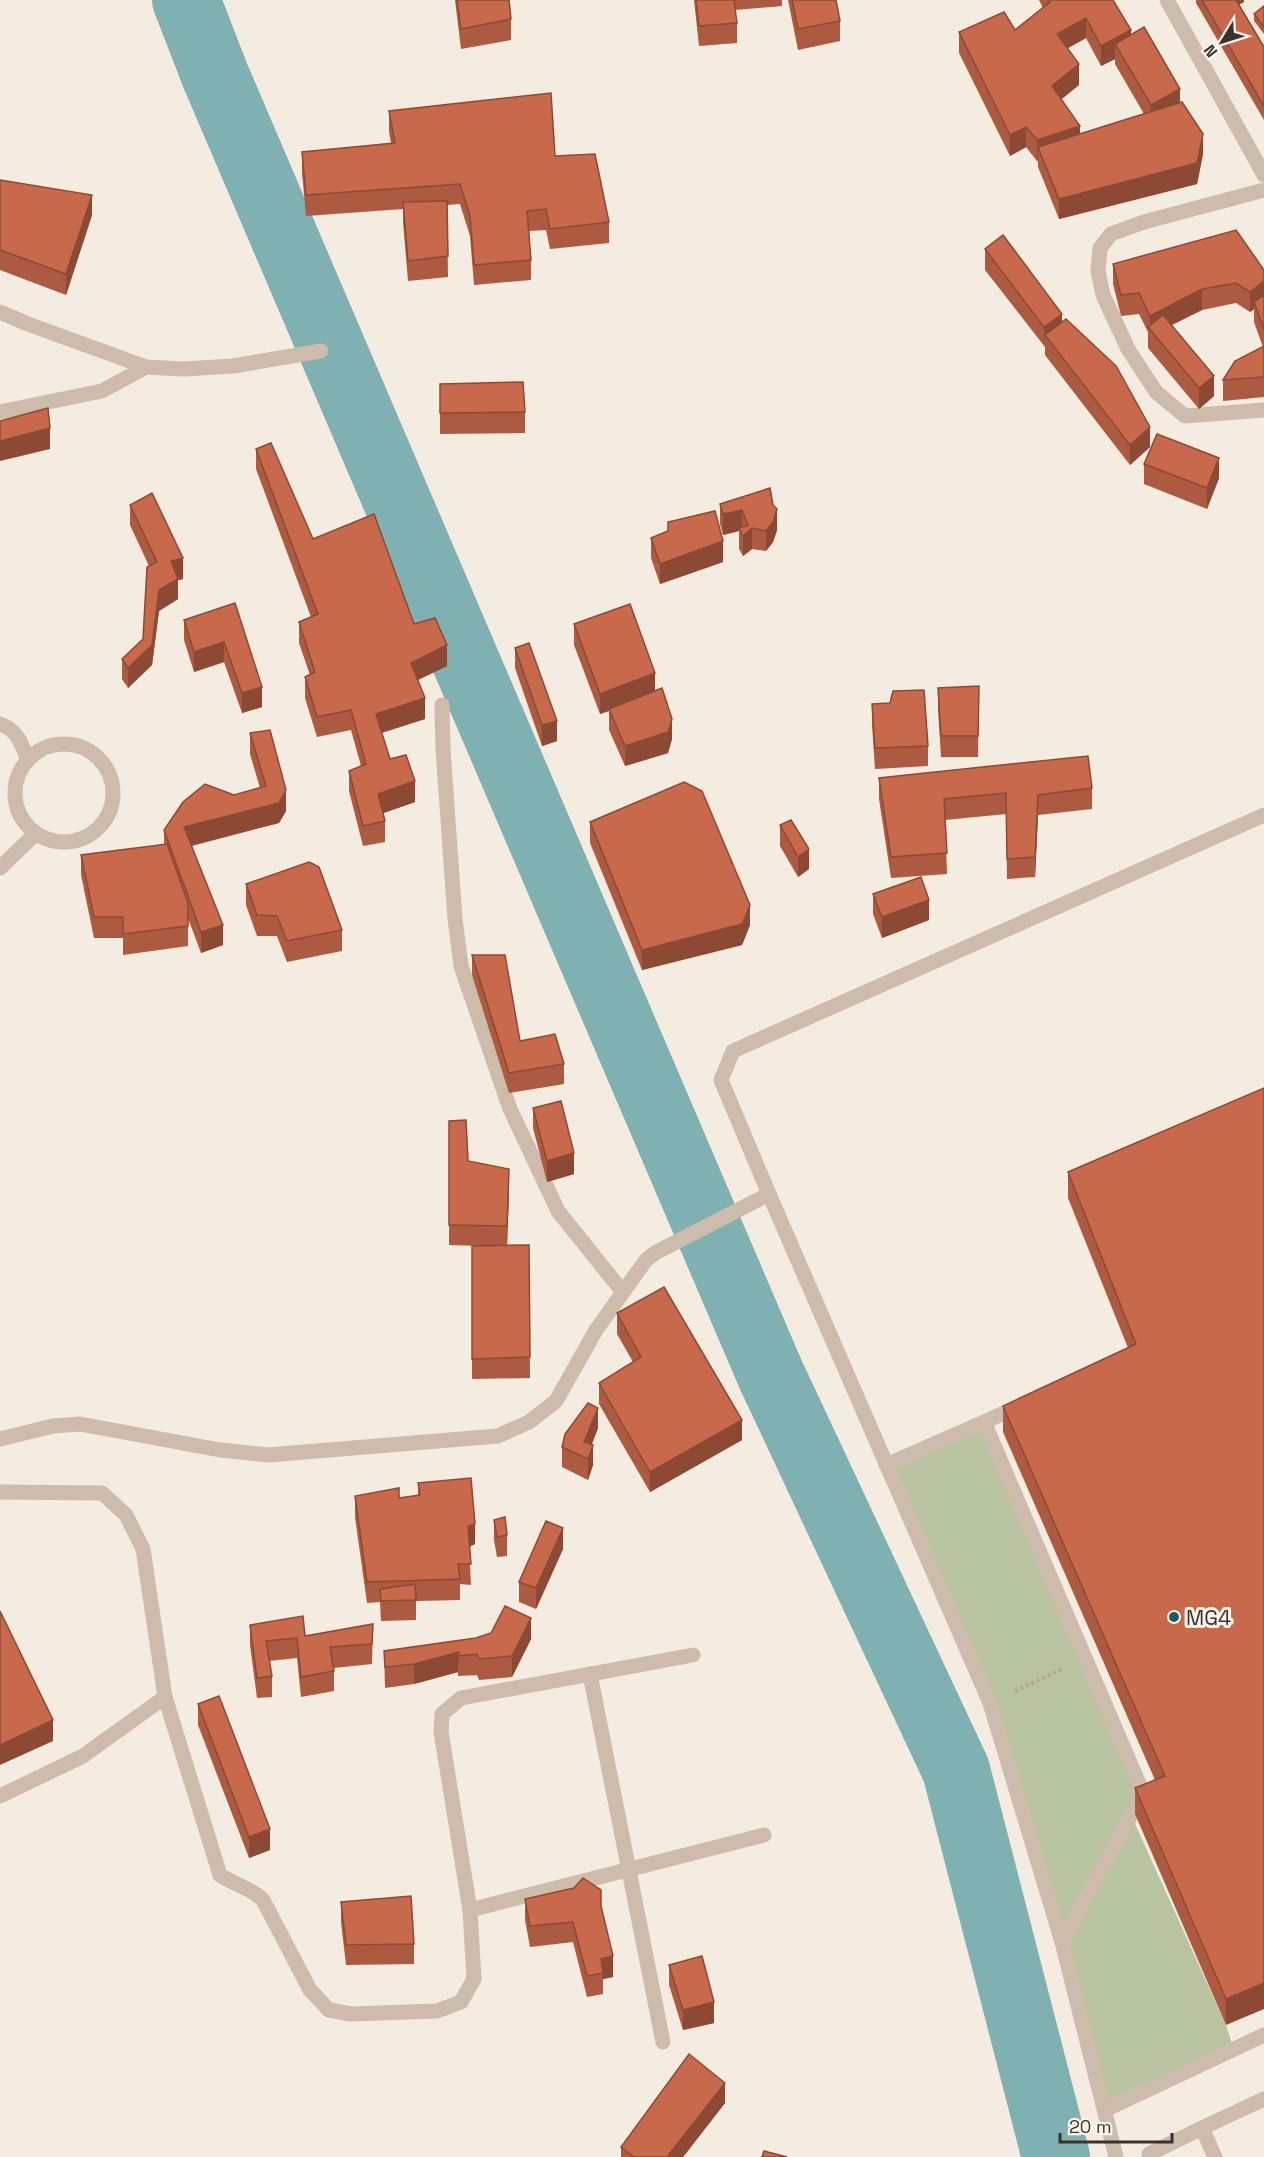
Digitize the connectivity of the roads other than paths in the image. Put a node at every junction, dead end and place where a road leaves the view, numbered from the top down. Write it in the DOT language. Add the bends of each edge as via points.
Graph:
graph roads {
  1 [pos="1167,0"];
  2 [pos="1264,175"];
  3 [pos="1264,190"];
  4 [pos="0,312"];
  5 [pos="321,351"];
  6 [pos="146,368"];
  7 [pos="1264,410"];
  8 [pos="0,412"];
  9 [pos="442,705"];
  10 [pos="0,724"];
  11 [pos="27,758"];
  12 [pos="1264,815"];
  13 [pos="35,834"];
  14 [pos="0,868"];
  15 [pos="768,1194"];
  16 [pos="622,1291"];
  17 [pos="1036,1398"];
  18 [pos="984,1422"];
  19 [pos="0,1439"];
  20 [pos="886,1465"];
  21 [pos="0,1492"];
  22 [pos="693,1655"];
  23 [pos="590,1674"];
  24 [pos="165,1697"];
  25 [pos="0,1797"];
  26 [pos="764,1835"];
  27 [pos="629,1870"];
  28 [pos="470,1910"];
  29 [pos="1062,1942"];
  30 [pos="1264,2035"];
  31 [pos="663,2042"];
  32 [pos="1264,2099"];
  33 [pos="1104,2110"];
  34 [pos="1202,2128"];
  35 [pos="1149,2154"];
  36 [pos="1116,2157"];
  37 [pos="1215,2157"];
  1 -- 2 [label="street"];
  3 -- 7 [label="street" via="1111,234 1100,248 1098,272 1103,295 1128,349 1156,392 1185,416"];
  4 -- 6 [label="street"];
  5 -- 6 [label="street" via="233,366"];
  6 -- 8 [label="street" via="102,391"];
  9 -- 16 [label="street" via="461,966 510,1109 558,1211"];
  10 -- 11 [label="street" via="19,737"];
  11 -- 13 [label="street" via="15,784 18,811"];
  11 -- 13 [label="street" via="52,744 80,745 103,761 115,788 109,815 90,836 62,843"];
  12 -- 15 [label="street" via="733,1051 722,1080"];
  13 -- 14 [label="street"];
  15 -- 16 [label="street" via="646,1260"];
  15 -- 20 [label="street"];
  16 -- 19 [label="street" via="556,1401 529,1422 498,1436 268,1455 80,1424 53,1426"];
  17 -- 18 [label="street"];
  18 -- 20 [label="street"];
  18 -- 29 [label="street" via="1143,1793"];
  20 -- 29 [label="street" via="990,1703"];
  21 -- 24 [label="street" via="102,1493 126,1515 143,1549"];
  22 -- 23 [label="street"];
  23 -- 27 [label="street"];
  23 -- 28 [label="street" via="461,1698 442,1714 441,1732"];
  24 -- 25 [label="street" via="82,1756"];
  24 -- 28 [label="street" via="220,1875 254,1891 263,1900 310,1990 329,2010 351,2014 437,2011 461,2002 474,1979"];
  26 -- 27 [label="street"];
  27 -- 28 [label="street"];
  27 -- 31 [label="street"];
  29 -- 33 [label="street"];
  30 -- 33 [label="street"];
  32 -- 34 [label="street"];
  33 -- 36 [label="street"];
  34 -- 35 [label="street"];
  34 -- 37 [label="street"];
}
